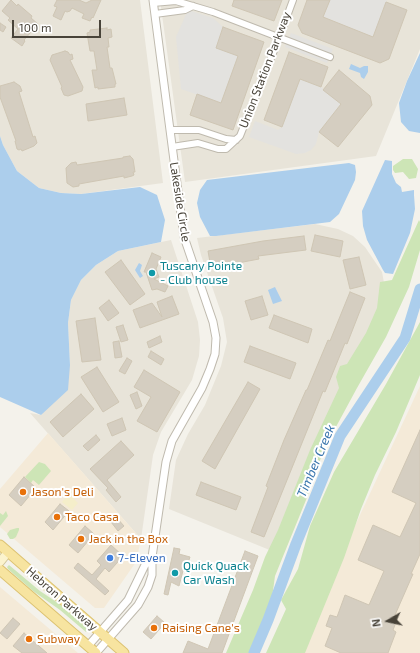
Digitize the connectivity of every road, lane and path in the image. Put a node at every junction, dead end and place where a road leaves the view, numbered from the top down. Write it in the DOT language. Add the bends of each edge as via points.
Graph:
graph roads {
  1 [pos="292,0"];
  2 [pos="153,2"];
  3 [pos="193,6"];
  4 [pos="155,14"];
  5 [pos="279,38"];
  6 [pos="330,57"];
  7 [pos="170,130"];
  8 [pos="236,140"];
  9 [pos="172,147"];
  10 [pos="0,545"];
  11 [pos="8,552"];
  12 [pos="152,557"];
  13 [pos="0,562"];
  14 [pos="0,570"];
  15 [pos="100,633"];
  16 [pos="108,639"];
  17 [pos="88,646"];
  18 [pos="96,653"];
  19 [pos="124,653"];
  1 -- 5 [label="street, Union Station Parkway"];
  2 -- 3 [label="street" via="176,1"];
  2 -- 4 [label="street, Lakeside Circle"];
  3 -- 4 [label="street" via="185,10"];
  3 -- 5 [label="street"];
  4 -- 7 [label="street, Lakeside Circle"];
  5 -- 6 [label="street"];
  5 -- 8 [label="street, Union Station Parkway"];
  7 -- 8 [label="street, Union Station Parkway" via="199,130 226,140"];
  7 -- 9 [label="street, Lakeside Circle"];
  8 -- 9 [label="street, Union Station Parkway" via="226,148 218,149 198,143"];
  9 -- 12 [label="street, Lakeside Circle" via="184,237 207,302 216,338 215,354 202,388 172,441 166,462"];
  10 -- 11 [label="main road, Hebron Parkway"];
  11 -- 13 [label="main road"];
  11 -- 15 [label="main road, Hebron Parkway"];
  12 -- 15 [label="street, Lakeside Circle" via="145,565 128,600"];
  12 -- 16 [label="street, Lakeside Circle" via="152,575 148,587 138,605"];
  14 -- 17 [label="main road, Hebron Parkway"];
  15 -- 16 [label="main road, Hebron Parkway"];
  15 -- 17 [label="street, Lakeside Circle"];
  16 -- 18 [label="street, Lakeside Circle"];
  16 -- 19 [label="main road, Hebron Parkway"];
  17 -- 18 [label="main road, Hebron Parkway"];
}
